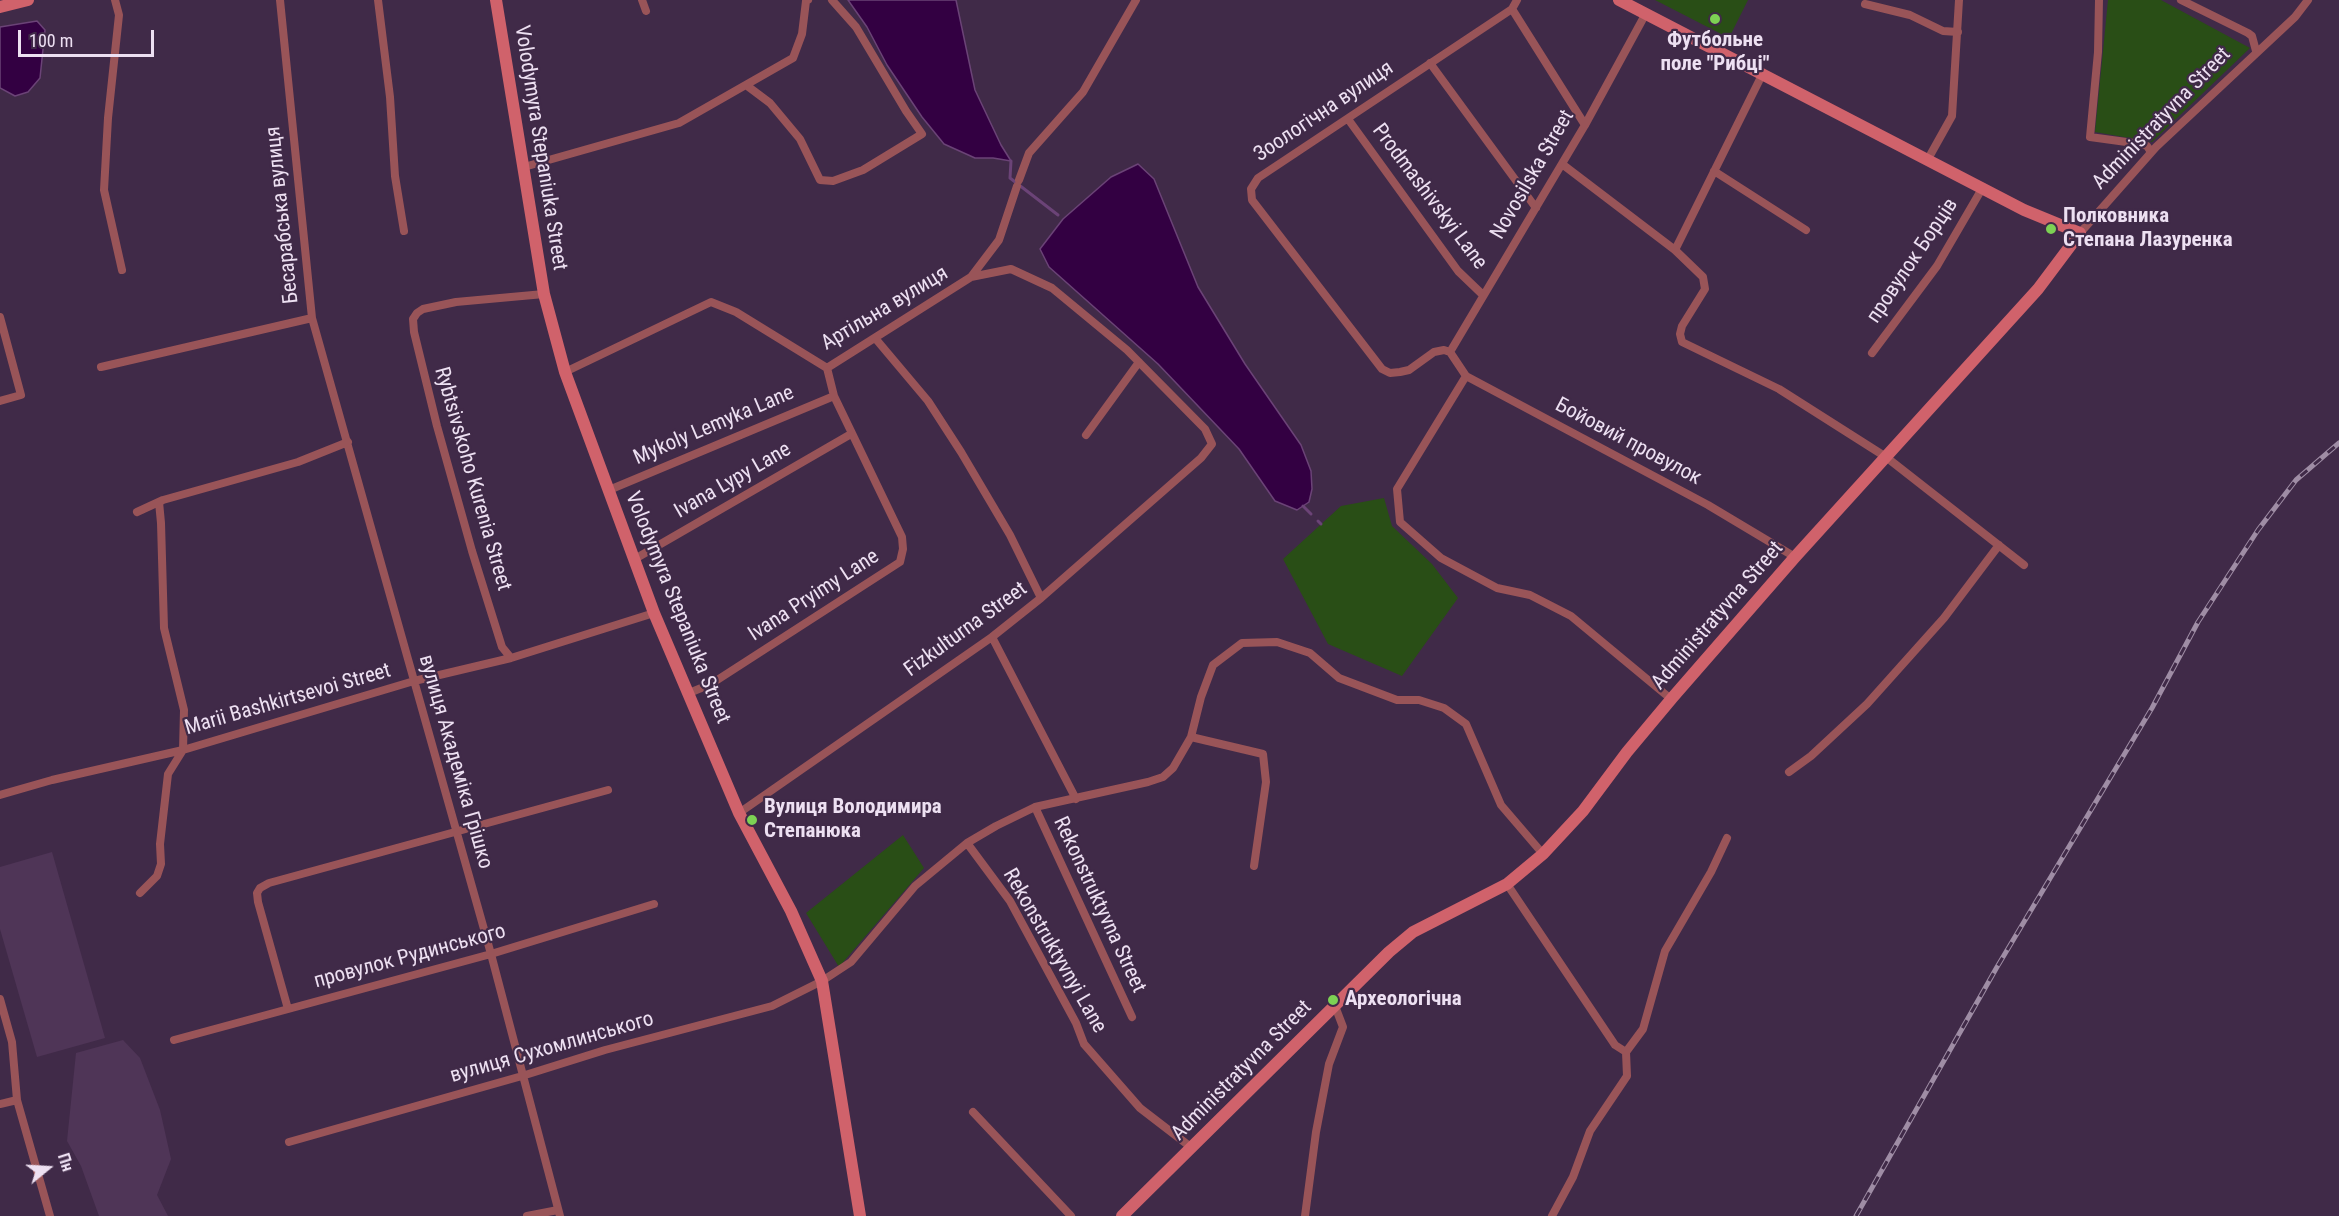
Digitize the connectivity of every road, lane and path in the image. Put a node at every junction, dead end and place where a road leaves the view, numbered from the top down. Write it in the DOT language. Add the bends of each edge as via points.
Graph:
graph roads {
  1 [pos="28,0"];
  2 [pos="115,0"];
  3 [pos="280,0"];
  4 [pos="378,0"];
  5 [pos="496,0"];
  6 [pos="642,0"];
  7 [pos="808,0"];
  8 [pos="832,0"];
  9 [pos="1136,0"];
  10 [pos="1518,0"];
  11 [pos="1619,0"];
  12 [pos="1959,0"];
  13 [pos="2098,0"];
  14 [pos="2181,0"];
  15 [pos="2308,0"];
  16 [pos="1865,4"];
  17 [pos="0,7"];
  18 [pos="1512,9"];
  19 [pos="646,11"];
  20 [pos="1645,15"];
  21 [pos="1958,32"];
  22 [pos="2256,51"];
  23 [pos="1430,63"];
  24 [pos="1762,75"];
  25 [pos="746,85"];
  26 [pos="1348,119"];
  27 [pos="1584,124"];
  28 [pos="2151,152"];
  29 [pos="1928,159"];
  30 [pos="1562,164"];
  31 [pos="524,167"];
  32 [pos="1714,171"];
  33 [pos="1983,188"];
  34 [pos="1536,208"];
  35 [pos="1806,230"];
  36 [pos="404,231"];
  37 [pos="2080,233"];
  38 [pos="1676,250"];
  39 [pos="122,270"];
  40 [pos="971,277"];
  41 [pos="544,294"];
  42 [pos="1483,295"];
  43 [pos="0,317"];
  44 [pos="312,318"];
  45 [pos="875,338"];
  46 [pos="1450,352"];
  47 [pos="1872,353"];
  48 [pos="1139,362"];
  49 [pos="101,367"];
  50 [pos="827,368"];
  51 [pos="565,372"];
  52 [pos="1466,376"];
  53 [pos="834,396"];
  54 [pos="0,401"];
  55 [pos="851,434"];
  56 [pos="1086,435"];
  57 [pos="348,442"];
  58 [pos="1886,457"];
  59 [pos="609,490"];
  60 [pos="159,502"];
  61 [pos="137,512"];
  62 [pos="1999,545"];
  63 [pos="1795,557"];
  64 [pos="633,560"];
  65 [pos="2024,565"];
  66 [pos="1041,598"];
  67 [pos="654,613"];
  68 [pos="992,637"];
  69 [pos="511,658"];
  70 [pos="414,681"];
  71 [pos="689,693"];
  72 [pos="1671,699"];
  73 [pos="1191,737"];
  74 [pos="183,750"];
  75 [pos="1789,772"];
  76 [pos="608,790"];
  77 [pos="0,795"];
  78 [pos="1076,799"];
  79 [pos="1035,807"];
  80 [pos="739,813"];
  81 [pos="456,832"];
  82 [pos="1727,838"];
  83 [pos="967,843"];
  84 [pos="1543,854"];
  85 [pos="1254,866"];
  86 [pos="1508,884"];
  87 [pos="140,893"];
  88 [pos="654,904"];
  89 [pos="491,954"];
  90 [pos="822,981"];
  91 [pos="0,999"];
  92 [pos="1335,1006"];
  93 [pos="288,1009"];
  94 [pos="1132,1017"];
  95 [pos="174,1040"];
  96 [pos="1626,1052"];
  97 [pos="522,1076"];
  98 [pos="17,1100"];
  99 [pos="0,1104"];
  100 [pos="973,1112"];
  101 [pos="289,1142"];
  102 [pos="1192,1148"];
  103 [pos="559,1213"];
  104 [pos="50,1216"];
  105 [pos="527,1216"];
  106 [pos="860,1216"];
  107 [pos="1071,1216"];
  108 [pos="1122,1216"];
  109 [pos="1305,1216"];
  110 [pos="1552,1216"];
  1 -- 17 [label="street"];
  2 -- 39 [label="street" via="119,15 104,190"];
  3 -- 44 [label="street, Бесарабська вулиця"];
  4 -- 36 [label="street"];
  5 -- 31 [label="street, Volodymyra Stepaniuka Street"];
  6 -- 19 [label="street"];
  7 -- 25 [label="street" via="793,58"];
  8 -- 25 [label="street" via="856,27 922,134 863,170 820,180 800,139 770,103"];
  9 -- 40 [label="street, Артільна вулиця" via="1083,92 1029,153 999,240"];
  10 -- 18 [label="street, Зоологічна вулиця"];
  11 -- 20 [label="street"];
  12 -- 21 [label="street"];
  13 -- 28 [label="street" via="2098,52 2090,137 2141,144"];
  14 -- 22 [label="street" via="2248,33"];
  15 -- 22 [label="street, Administratyvna Street" via="2295,17"];
  16 -- 21 [label="street" via="1910,15 1943,31"];
  18 -- 23 [label="street, Зоологічна вулиця"];
  18 -- 27 [label="street"];
  20 -- 24 [label="street" via="1724,52"];
  20 -- 27 [label="street, Novosilska Street"];
  21 -- 29 [label="street" via="1952,116"];
  22 -- 28 [label="street, Administratyvna Street"];
  23 -- 26 [label="street, Зоологічна вулиця"];
  23 -- 34 [label="street"];
  24 -- 29 [label="street"];
  24 -- 32 [label="street"];
  25 -- 31 [label="street" via="679,123"];
  26 -- 42 [label="street, Prodmashivskyi Lane" via="1458,271"];
  26 -- 46 [label="street, Зоологічна вулиця" via="1258,178 1251,189 1252,200 1382,369 1390,373 1409,370 1434,352"];
  27 -- 30 [label="street, Novosilska Street"];
  28 -- 37 [label="street, Administratyvna Street"];
  29 -- 33 [label="street"];
  30 -- 34 [label="street, Novosilska Street"];
  30 -- 38 [label="street"];
  31 -- 41 [label="street, Volodymyra Stepaniuka Street"];
  32 -- 35 [label="street"];
  32 -- 38 [label="street"];
  33 -- 37 [label="street"];
  33 -- 47 [label="street, провулок Борців" via="1937,266"];
  34 -- 42 [label="street, Novosilska Street"];
  37 -- 58 [label="street, Administratyvna Street" via="2038,290"];
  38 -- 58 [label="street" via="1705,282 1704,291 1682,327 1682,342 1779,389"];
  40 -- 45 [label="street, Артільна вулиця"];
  40 -- 48 [label="street" via="1011,269 1052,288"];
  41 -- 51 [label="street, Volodymyra Stepaniuka Street"];
  41 -- 69 [label="street, Rybtsivskoho Kurenia Street" via="456,302 423,309 414,320 436,426 502,647"];
  42 -- 46 [label="street, Novosilska Street"];
  43 -- 54 [label="street" via="21,396"];
  44 -- 49 [label="street, Бесарабська вулиця"];
  44 -- 57 [label="street, вулиця Академіка Грішко"];
  45 -- 50 [label="street, Артільна вулиця"];
  45 -- 66 [label="street" via="928,401 961,452 1010,535"];
  46 -- 52 [label="street, Бойовий провулок"];
  48 -- 56 [label="street"];
  48 -- 66 [label="street, Fizkulturna Street" via="1205,429 1212,444 1201,458"];
  50 -- 51 [label="street, Артільна вулиця" via="736,312 711,302"];
  50 -- 53 [label="street, Ivana Pryimy Lane"];
  51 -- 59 [label="street, Volodymyra Stepaniuka Street"];
  52 -- 63 [label="street, Бойовий провулок" via="1708,505"];
  52 -- 72 [label="street" via="1397,489 1400,522 1441,558 1497,588 1530,595 1571,616"];
  53 -- 55 [label="street, Ivana Pryimy Lane"];
  53 -- 59 [label="street, Mykoly Lemyka Lane"];
  55 -- 64 [label="street, Ivana Lypy Lane"];
  55 -- 71 [label="street, Ivana Pryimy Lane" via="902,537 900,562 711,684"];
  57 -- 60 [label="street" via="298,462"];
  57 -- 70 [label="street, вулиця Академіка Грішко"];
  58 -- 62 [label="street"];
  58 -- 63 [label="street, Administratyvna Street"];
  59 -- 64 [label="street, Volodymyra Stepaniuka Street"];
  60 -- 61 [label="street"];
  60 -- 74 [label="street" via="164,628 184,710"];
  62 -- 65 [label="street"];
  62 -- 75 [label="street" via="1944,618 1867,704"];
  63 -- 72 [label="street, Administratyvna Street"];
  64 -- 67 [label="street, Volodymyra Stepaniuka Street"];
  66 -- 68 [label="street, Fizkulturna Street"];
  67 -- 69 [label="street, Marii Bashkirtsevoi Street"];
  67 -- 71 [label="street, Volodymyra Stepaniuka Street"];
  68 -- 78 [label="street"];
  68 -- 80 [label="street, Fizkulturna Street"];
  69 -- 70 [label="street, Marii Bashkirtsevoi Street"];
  70 -- 74 [label="street, Marii Bashkirtsevoi Street"];
  70 -- 81 [label="street, вулиця Академіка Грішко"];
  71 -- 80 [label="street, Volodymyra Stepaniuka Street"];
  72 -- 84 [label="street, Administratyvna Street" via="1583,811"];
  73 -- 78 [label="street, Rekonstruktyvna Street" via="1173,768 1163,777"];
  73 -- 84 [label="street, Rekonstruktyvna Street" via="1213,665 1242,643 1277,642 1310,653 1339,678 1397,700 1419,700 1444,708 1466,724 1501,805"];
  73 -- 85 [label="street" via="1263,754 1266,782"];
  74 -- 77 [label="street, Marii Bashkirtsevoi Street"];
  74 -- 87 [label="street" via="168,774 161,864 157,876"];
  76 -- 81 [label="street"];
  78 -- 79 [label="street, Rekonstruktyvna Street"];
  79 -- 83 [label="street, Rekonstruktyvna Street"];
  79 -- 94 [label="street, Rekonstruktyvna Street"];
  80 -- 90 [label="street, Volodymyra Stepaniuka Street" via="791,910"];
  81 -- 89 [label="street, вулиця Академіка Грішко"];
  81 -- 93 [label="street" via="260,888 258,902"];
  82 -- 96 [label="street" via="1665,951 1643,1029"];
  83 -- 90 [label="street, Rekonstruktyvna Street" via="915,886 851,962"];
  83 -- 102 [label="street, Rekonstruktyvnyi Lane" via="1010,901 1084,1044 1140,1108"];
  84 -- 86 [label="street, Administratyvna Street"];
  86 -- 92 [label="street, Administratyvna Street" via="1413,932"];
  86 -- 96 [label="street" via="1615,1045"];
  88 -- 89 [label="street, провулок Рудинського"];
  89 -- 93 [label="street, провулок Рудинського"];
  89 -- 97 [label="street, вулиця Академіка Грішко"];
  90 -- 97 [label="street, вулиця Сухомлинського" via="772,1006"];
  90 -- 106 [label="street, Volodymyra Stepaniuka Street"];
  91 -- 98 [label="street" via="12,1042"];
  92 -- 102 [label="street, Administratyvna Street"];
  92 -- 109 [label="street" via="1343,1027 1329,1064"];
  93 -- 95 [label="street, провулок Рудинського"];
  96 -- 110 [label="street" via="1627,1076 1590,1131 1573,1177"];
  97 -- 101 [label="street, вулиця Сухомлинського"];
  97 -- 103 [label="street, вулиця Академіка Грішко"];
  98 -- 99 [label="street"];
  98 -- 104 [label="street"];
  100 -- 107 [label="street"];
  102 -- 108 [label="street, Administratyvna Street"];
  103 -- 105 [label="street"];
}
